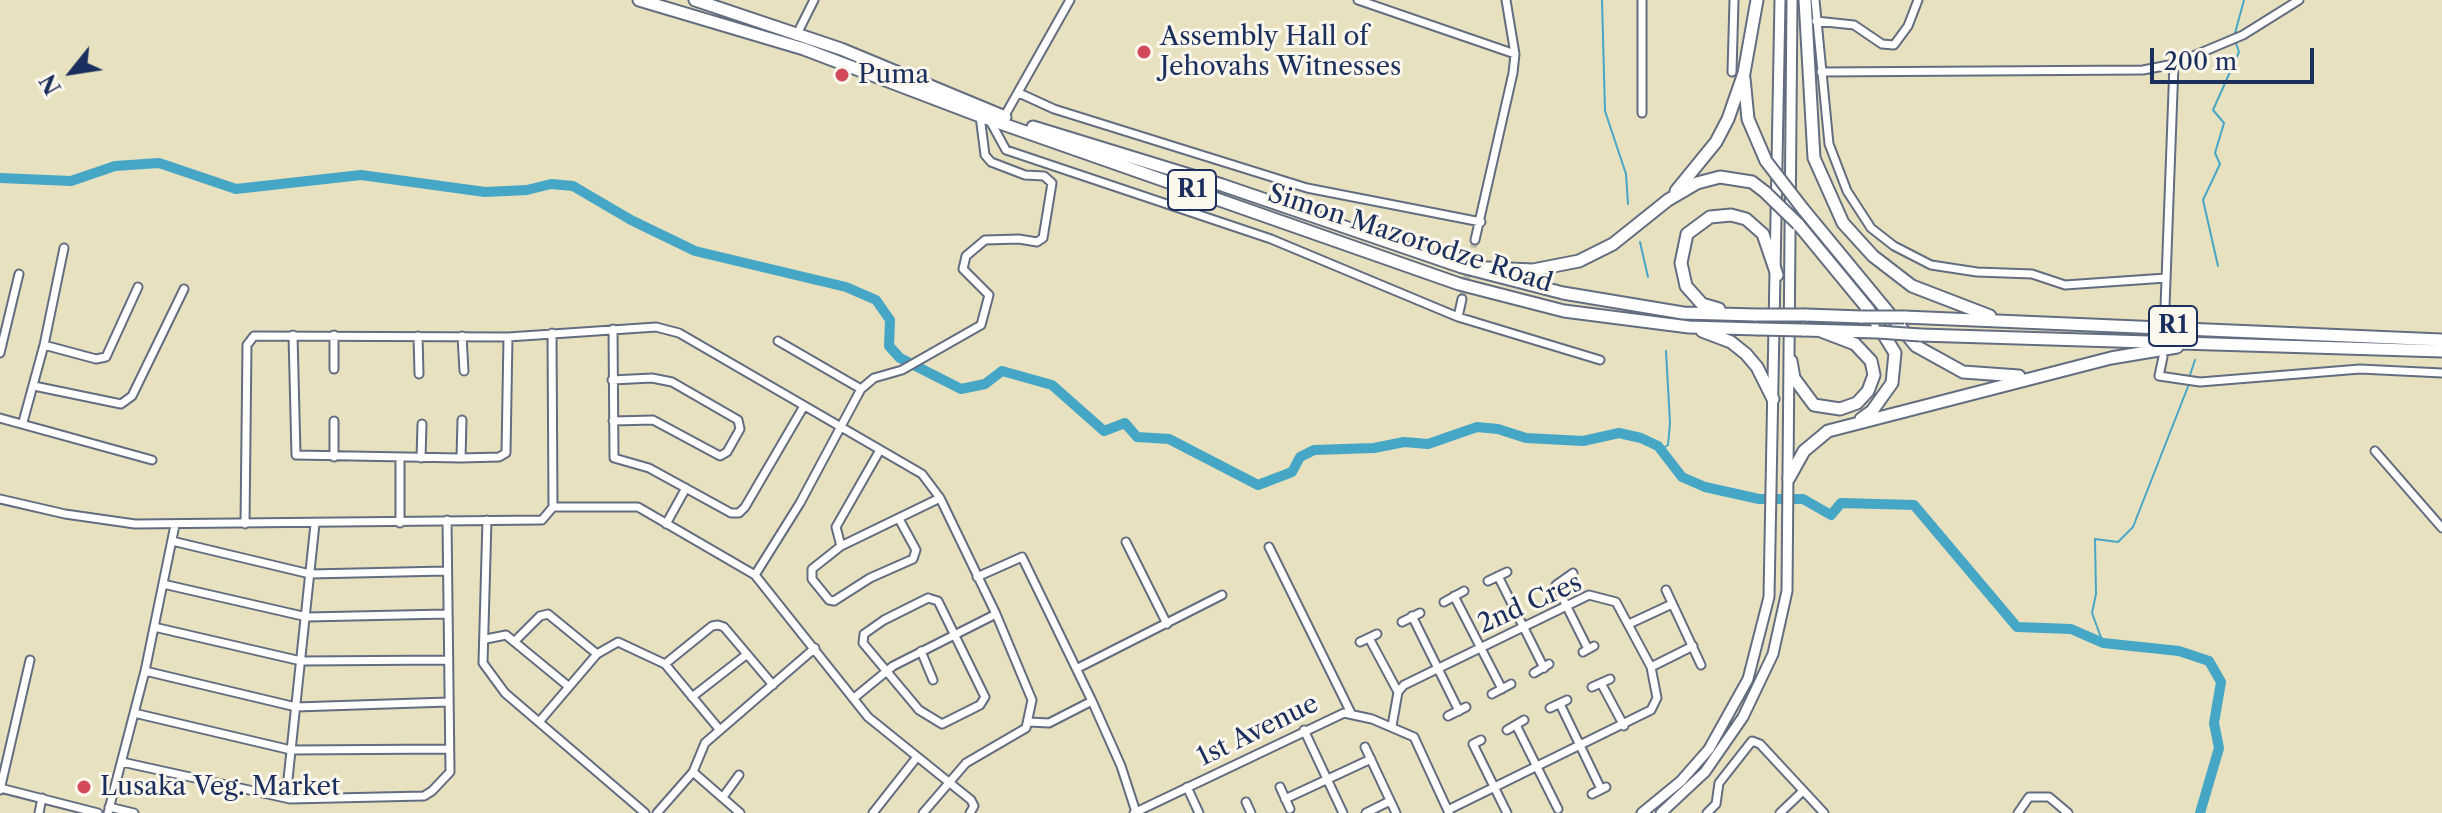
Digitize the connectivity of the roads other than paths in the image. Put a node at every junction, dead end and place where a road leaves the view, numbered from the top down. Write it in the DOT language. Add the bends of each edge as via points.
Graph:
graph roads {
  1 [pos="639,0"];
  2 [pos="695,0"];
  3 [pos="814,0"];
  4 [pos="1070,0"];
  5 [pos="1358,0"];
  6 [pos="1506,0"];
  7 [pos="1642,0"];
  8 [pos="1734,0"];
  9 [pos="1757,0"];
  10 [pos="1780,0"];
  11 [pos="1792,0"];
  12 [pos="1805,0"];
  13 [pos="1815,0"];
  14 [pos="1918,0"];
  15 [pos="2299,0"];
  16 [pos="1816,21"];
  17 [pos="794,39"];
  18 [pos="1515,54"];
  19 [pos="2174,64"];
  20 [pos="1821,72"];
  21 [pos="1738,73"];
  22 [pos="1019,93"];
  23 [pos="1642,113"];
  24 [pos="984,117"];
  25 [pos="1004,117"];
  26 [pos="1668,200"];
  27 [pos="1481,222"];
  28 [pos="1475,240"];
  29 [pos="64,248"];
  30 [pos="1462,267"];
  31 [pos="19,274"];
  32 [pos="1777,275"];
  33 [pos="2166,278"];
  34 [pos="138,287"];
  35 [pos="184,289"];
  36 [pos="1462,299"];
  37 [pos="2165,307"];
  38 [pos="1734,314"];
  39 [pos="1458,317"];
  40 [pos="1998,320"];
  41 [pos="1689,327"];
  42 [pos="613,329"];
  43 [pos="1821,331"];
  44 [pos="552,333"];
  45 [pos="293,335"];
  46 [pos="334,335"];
  47 [pos="418,336"];
  48 [pos="462,336"];
  49 [pos="508,337"];
  50 [pos="2442,340"];
  51 [pos="778,341"];
  52 [pos="2210,343"];
  53 [pos="44,345"];
  54 [pos="2442,351"];
  55 [pos="0,353"];
  56 [pos="2163,357"];
  57 [pos="1600,360"];
  58 [pos="1791,361"];
  59 [pos="334,369"];
  60 [pos="464,371"];
  61 [pos="2442,373"];
  62 [pos="419,374"];
  63 [pos="2040,376"];
  64 [pos="612,380"];
  65 [pos="34,386"];
  66 [pos="861,389"];
  67 [pos="1773,399"];
  68 [pos="804,406"];
  69 [pos="0,418"];
  70 [pos="462,420"];
  71 [pos="334,421"];
  72 [pos="613,421"];
  73 [pos="23,422"];
  74 [pos="1857,422"];
  75 [pos="422,424"];
  76 [pos="843,427"];
  77 [pos="880,450"];
  78 [pos="2375,451"];
  79 [pos="334,457"];
  80 [pos="400,458"];
  81 [pos="421,458"];
  82 [pos="461,458"];
  83 [pos="152,460"];
  84 [pos="1789,478"];
  85 [pos="686,488"];
  86 [pos="940,498"];
  87 [pos="0,499"];
  88 [pos="553,507"];
  89 [pos="899,519"];
  90 [pos="447,520"];
  91 [pos="487,520"];
  92 [pos="400,523"];
  93 [pos="245,524"];
  94 [pos="315,524"];
  95 [pos="666,524"];
  96 [pos="175,525"];
  97 [pos="2442,528"];
  98 [pos="172,541"];
  99 [pos="1126,542"];
  100 [pos="841,546"];
  101 [pos="1269,547"];
  102 [pos="446,571"];
  103 [pos="1507,572"];
  104 [pos="1573,573"];
  105 [pos="310,574"];
  106 [pos="755,575"];
  107 [pos="1498,576"];
  108 [pos="977,577"];
  109 [pos="1488,581"];
  110 [pos="163,584"];
  111 [pos="1666,590"];
  112 [pos="1464,591"];
  113 [pos="1222,595"];
  114 [pos="1454,596"];
  115 [pos="1444,602"];
  116 [pos="1672,604"];
  117 [pos="1567,606"];
  118 [pos="447,614"];
  119 [pos="996,614"];
  120 [pos="307,617"];
  121 [pos="1402,622"];
  122 [pos="1167,624"];
  123 [pos="1629,624"];
  124 [pos="154,627"];
  125 [pos="1523,627"];
  126 [pos="955,632"];
  127 [pos="486,639"];
  128 [pos="515,641"];
  129 [pos="1360,642"];
  130 [pos="1693,646"];
  131 [pos="1480,647"];
  132 [pos="815,648"];
  133 [pos="1589,649"];
  134 [pos="921,651"];
  135 [pos="597,654"];
  136 [pos="746,655"];
  137 [pos="30,660"];
  138 [pos="447,660"];
  139 [pos="301,661"];
  140 [pos="665,664"];
  141 [pos="1701,665"];
  142 [pos="1651,667"];
  143 [pos="1078,668"];
  144 [pos="887,670"];
  145 [pos="1437,670"];
  146 [pos="145,671"];
  147 [pos="1534,673"];
  148 [pos="1610,679"];
  149 [pos="933,680"];
  150 [pos="1601,683"];
  151 [pos="1511,684"];
  152 [pos="773,685"];
  153 [pos="568,686"];
  154 [pos="1592,687"];
  155 [pos="1502,689"];
  156 [pos="1398,692"];
  157 [pos="1492,694"];
  158 [pos="692,697"];
  159 [pos="854,698"];
  160 [pos="1092,701"];
  161 [pos="448,702"];
  162 [pos="296,707"];
  163 [pos="1550,708"];
  164 [pos="134,713"];
  165 [pos="1351,713"];
  166 [pos="1448,716"];
  167 [pos="1524,720"];
  168 [pos="539,722"];
  169 [pos="1029,722"];
  170 [pos="1516,725"];
  171 [pos="1392,726"];
  172 [pos="1624,726"];
  173 [pos="719,729"];
  174 [pos="1304,730"];
  175 [pos="1507,730"];
  176 [pos="1580,745"];
  177 [pos="1365,747"];
  178 [pos="449,749"];
  179 [pos="1462,749"];
  180 [pos="291,750"];
  181 [pos="917,757"];
  182 [pos="1371,759"];
  183 [pos="122,762"];
  184 [pos="1537,766"];
  185 [pos="693,772"];
  186 [pos="739,775"];
  187 [pos="1326,779"];
  188 [pos="949,781"];
  189 [pos="1187,787"];
  190 [pos="1280,787"];
  191 [pos="1494,787"];
  192 [pos="0,788"];
  193 [pos="1803,791"];
  194 [pos="1592,794"];
  195 [pos="723,797"];
  196 [pos="42,798"];
  197 [pos="286,798"];
  198 [pos="1285,799"];
  199 [pos="1390,801"];
  200 [pos="1246,802"];
  201 [pos="1290,809"];
  202 [pos="1558,809"];
  203 [pos="109,810"];
  204 [pos="1135,812"];
  205 [pos="1448,812"];
  206 [pos="39,813"];
  207 [pos="98,813"];
  208 [pos="134,813"];
  209 [pos="645,813"];
  210 [pos="657,813"];
  211 [pos="740,813"];
  212 [pos="873,813"];
  213 [pos="923,813"];
  214 [pos="970,813"];
  215 [pos="1199,813"];
  216 [pos="1251,813"];
  217 [pos="1343,813"];
  218 [pos="1366,813"];
  219 [pos="1396,813"];
  220 [pos="1507,813"];
  221 [pos="1642,813"];
  222 [pos="1661,813"];
  223 [pos="1707,813"];
  224 [pos="1780,813"];
  225 [pos="1824,813"];
  226 [pos="2018,813"];
  227 [pos="2068,813"];
  1 -- 17 [label="highway, Simon Mazorodze Road / R1"];
  2 -- 17 [label="highway, Simon Mazorodze Road / R1"];
  3 -- 17 [label="street"];
  4 -- 22 [label="street"];
  5 -- 18 [label="street"];
  6 -- 18 [label="street"];
  7 -- 23 [label="street"];
  8 -- 21 [label="street"];
  9 -- 21 [label="highway"];
  10 -- 32 [label="main road"];
  11 -- 58 [label="main road"];
  12 -- 40 [label="highway" via="1814,158 1843,223 1873,256 1912,286"];
  13 -- 16 [label="street"];
  14 -- 16 [label="street" via="1894,45 1882,44 1854,25"];
  15 -- 19 [label="street" via="2243,35"];
  16 -- 20 [label="street"];
  17 -- 24 [label="highway, Simon Mazorodze Road / R1"];
  17 -- 25 [label="highway, Simon Mazorodze Road / R1" via="912,77"];
  18 -- 27 [label="street"];
  19 -- 20 [label="street" via="2087,73"];
  19 -- 33 [label="street"];
  20 -- 33 [label="street" via="1829,144 1847,191 1871,228 1894,246 1931,265 2032,274 2065,285"];
  21 -- 26 [label="highway" via="1728,119 1716,142"];
  21 -- 63 [label="highway, bridge" via="1748,119 1766,161 1908,339 1963,372"];
  22 -- 25 [label="street"];
  22 -- 27 [label="street" via="1054,109 1307,188"];
  24 -- 39 [label="street" via="1006,150 1271,239"];
  24 -- 41 [label="highway, Simon Mazorodze Road / R1" via="1459,284 1564,311"];
  24 -- 66 [label="street" via="985,155 991,162 1044,176 1052,183 1043,238 985,240 966,256 963,269 989,295 985,320 972,333 902,370 877,376"];
  25 -- 30 [label="highway, Simon Mazorodze Road / R1"];
  26 -- 30 [label="highway" via="1613,244 1579,261 1533,270"];
  26 -- 74 [label="highway, bridge" via="1720,177 1752,182 1798,224 1868,309 1895,353 1892,383"];
  27 -- 28 [label="street"];
  29 -- 53 [label="street"];
  30 -- 38 [label="highway, Simon Mazorodze Road / R1" via="1578,295 1683,313"];
  31 -- 55 [label="street"];
  32 -- 38 [label="highway" via="1763,234 1746,219 1710,217 1687,234 1681,263 1686,286 1702,304"];
  32 -- 67 [label="main road"];
  33 -- 37 [label="street"];
  34 -- 53 [label="street" via="106,357"];
  35 -- 65 [label="street" via="132,396 121,404"];
  36 -- 39 [label="street"];
  38 -- 40 [label="highway, Simon Mazorodze Road / R1, bridge"];
  39 -- 57 [label="street"];
  40 -- 50 [label="highway, R1"];
  41 -- 43 [label="highway, Simon Mazorodze Road / R1, bridge"];
  41 -- 67 [label="highway" via="1731,342 1746,354"];
  42 -- 44 [label="street"];
  42 -- 64 [label="street"];
  42 -- 68 [label="street" via="669,329"];
  43 -- 52 [label="highway, Simon Mazorodze Road / R1, bridge"];
  43 -- 58 [label="highway" via="1855,344 1871,361 1871,383 1857,403 1840,409 1814,405 1794,378"];
  44 -- 49 [label="street"];
  44 -- 88 [label="street"];
  45 -- 46 [label="street"];
  45 -- 79 [label="street" via="293,452 299,457"];
  45 -- 93 [label="street" via="257,334 247,345"];
  46 -- 47 [label="street"];
  46 -- 59 [label="street"];
  47 -- 48 [label="street"];
  47 -- 62 [label="street"];
  48 -- 49 [label="street"];
  48 -- 60 [label="street"];
  49 -- 82 [label="street" via="506,453"];
  51 -- 66 [label="street"];
  52 -- 54 [label="highway, Simon Mazorodze Road / R1"];
  52 -- 63 [label="highway" via="2134,353"];
  53 -- 65 [label="street"];
  56 -- 61 [label="street" via="2159,376 2200,382 2360,369"];
  58 -- 84 [label="main road"];
  63 -- 74 [label="highway"];
  64 -- 72 [label="street"];
  64 -- 72 [label="street" via="672,382 738,420 740,429 720,456 653,420"];
  65 -- 73 [label="street"];
  66 -- 76 [label="street"];
  67 -- 221 [label="main road" via="1769,597 1748,679 1697,765"];
  68 -- 76 [label="street"];
  68 -- 85 [label="street" via="739,513"];
  69 -- 73 [label="street"];
  70 -- 82 [label="street"];
  71 -- 79 [label="street"];
  72 -- 85 [label="street" via="616,460 649,468"];
  73 -- 83 [label="street"];
  74 -- 84 [label="highway" via="1814,440"];
  75 -- 81 [label="street"];
  76 -- 77 [label="street"];
  76 -- 106 [label="street"];
  77 -- 86 [label="street" via="922,474"];
  77 -- 100 [label="street" via="836,527"];
  78 -- 97 [label="street"];
  79 -- 80 [label="street"];
  80 -- 81 [label="street"];
  80 -- 92 [label="street"];
  81 -- 82 [label="street"];
  84 -- 222 [label="main road" via="1787,591 1773,654 1724,745 1692,787"];
  85 -- 95 [label="street"];
  86 -- 89 [label="street"];
  86 -- 108 [label="street"];
  87 -- 96 [label="street" via="115,522"];
  88 -- 91 [label="street" via="542,520"];
  88 -- 95 [label="street" via="629,505"];
  89 -- 100 [label="street"];
  89 -- 100 [label="street" via="916,550 913,559 832,601 810,574"];
  90 -- 91 [label="street"];
  90 -- 92 [label="street"];
  90 -- 102 [label="street"];
  91 -- 127 [label="street"];
  92 -- 94 [label="street"];
  93 -- 94 [label="street"];
  93 -- 96 [label="street"];
  94 -- 105 [label="street"];
  95 -- 106 [label="street"];
  96 -- 98 [label="street"];
  98 -- 105 [label="street"];
  98 -- 110 [label="street"];
  99 -- 122 [label="street"];
  101 -- 165 [label="street"];
  102 -- 105 [label="street"];
  102 -- 118 [label="street"];
  103 -- 107 [label="street"];
  104 -- 117 [label="street" via="1556,583"];
  105 -- 120 [label="street"];
  106 -- 132 [label="street"];
  107 -- 109 [label="street"];
  107 -- 125 [label="street"];
  108 -- 119 [label="street"];
  108 -- 143 [label="street" via="1022,557"];
  110 -- 120 [label="street"];
  110 -- 124 [label="street"];
  111 -- 116 [label="street"];
  112 -- 114 [label="street"];
  113 -- 122 [label="street"];
  114 -- 115 [label="street"];
  114 -- 131 [label="street"];
  116 -- 123 [label="street"];
  116 -- 130 [label="street"];
  117 -- 123 [label="street, 2nd Cres" via="1589,595 1610,598"];
  117 -- 125 [label="street, 2nd Cres"];
  117 -- 133 [label="street"];
  118 -- 120 [label="street"];
  118 -- 138 [label="street"];
  119 -- 126 [label="street"];
  119 -- 169 [label="street" via="1031,693"];
  120 -- 139 [label="street"];
  121 -- 145 [label="street" via="1416,614"];
  122 -- 143 [label="street"];
  123 -- 142 [label="street, 2nd Cres"];
  124 -- 139 [label="street"];
  124 -- 146 [label="street"];
  125 -- 131 [label="street, 2nd Cres"];
  125 -- 147 [label="street" via="1547,666"];
  126 -- 134 [label="street"];
  126 -- 144 [label="street" via="935,599 884,620 864,634 863,643"];
  126 -- 144 [label="street" via="985,697 980,705 937,723 919,710"];
  127 -- 128 [label="street" via="503,634"];
  127 -- 168 [label="street" via="480,654 490,676"];
  128 -- 135 [label="street" via="548,614"];
  128 -- 153 [label="street"];
  129 -- 156 [label="street" via="1373,636"];
  130 -- 141 [label="street"];
  130 -- 142 [label="street"];
  131 -- 145 [label="street, 2nd Cres"];
  131 -- 155 [label="street"];
  132 -- 152 [label="street"];
  132 -- 159 [label="street"];
  134 -- 144 [label="street"];
  134 -- 149 [label="street"];
  135 -- 140 [label="street" via="618,642"];
  135 -- 153 [label="street"];
  136 -- 140 [label="street" via="718,625"];
  136 -- 152 [label="street"];
  136 -- 158 [label="street"];
  137 -- 192 [label="street"];
  138 -- 139 [label="street"];
  138 -- 161 [label="street"];
  139 -- 162 [label="street"];
  140 -- 158 [label="street"];
  142 -- 172 [label="street, 2nd Cres" via="1657,698 1644,716"];
  143 -- 160 [label="street"];
  144 -- 159 [label="street"];
  145 -- 156 [label="street, 2nd Cres"];
  145 -- 166 [label="street" via="1462,709"];
  146 -- 162 [label="street"];
  146 -- 164 [label="street"];
  148 -- 150 [label="street"];
  150 -- 154 [label="street"];
  150 -- 172 [label="street"];
  151 -- 155 [label="street"];
  152 -- 173 [label="street"];
  153 -- 168 [label="street"];
  155 -- 157 [label="street"];
  156 -- 171 [label="street"];
  158 -- 173 [label="street"];
  159 -- 181 [label="street" via="875,724"];
  160 -- 169 [label="street" via="1049,723"];
  160 -- 204 [label="street"];
  161 -- 162 [label="street"];
  161 -- 178 [label="street"];
  162 -- 180 [label="street"];
  163 -- 176 [label="street" via="1563,702"];
  164 -- 180 [label="street"];
  164 -- 183 [label="street"];
  165 -- 171 [label="street, 1st Avenue"];
  165 -- 174 [label="street, 1st Avenue" via="1339,713"];
  167 -- 170 [label="street"];
  168 -- 209 [label="street"];
  169 -- 188 [label="street" via="1023,731 966,763"];
  170 -- 175 [label="street"];
  170 -- 184 [label="street"];
  171 -- 205 [label="street, 1st Avenue" via="1414,737"];
  172 -- 176 [label="street, 2nd Cres"];
  173 -- 185 [label="street" via="700,751"];
  174 -- 187 [label="street"];
  174 -- 189 [label="street, 1st Avenue"];
  176 -- 184 [label="street, 2nd Cres"];
  176 -- 194 [label="street" via="1603,788"];
  177 -- 182 [label="street"];
  178 -- 180 [label="street"];
  178 -- 197 [label="street" via="450,772 424,796"];
  179 -- 191 [label="street" via="1477,742"];
  180 -- 197 [label="street"];
  181 -- 188 [label="street"];
  181 -- 212 [label="street"];
  182 -- 187 [label="street"];
  182 -- 199 [label="street"];
  183 -- 197 [label="street"];
  183 -- 203 [label="street"];
  184 -- 191 [label="street, 2nd Cres"];
  184 -- 202 [label="street"];
  185 -- 195 [label="street"];
  185 -- 210 [label="street"];
  186 -- 195 [label="street"];
  187 -- 198 [label="street"];
  187 -- 217 [label="street"];
  188 -- 213 [label="street"];
  188 -- 214 [label="street" via="973,803"];
  189 -- 204 [label="street, 1st Avenue"];
  189 -- 215 [label="street"];
  190 -- 198 [label="street"];
  191 -- 205 [label="street, 2nd Cres"];
  191 -- 220 [label="street"];
  192 -- 196 [label="street"];
  193 -- 223 [label="street" via="1752,741 1719,783 1716,804"];
  193 -- 224 [label="street"];
  193 -- 225 [label="street"];
  195 -- 211 [label="street"];
  196 -- 206 [label="street"];
  196 -- 207 [label="street"];
  198 -- 201 [label="street"];
  199 -- 218 [label="street"];
  199 -- 219 [label="street"];
  200 -- 216 [label="street"];
  203 -- 208 [label="street"];
  226 -- 227 [label="street" via="2029,797 2049,797"];
}
